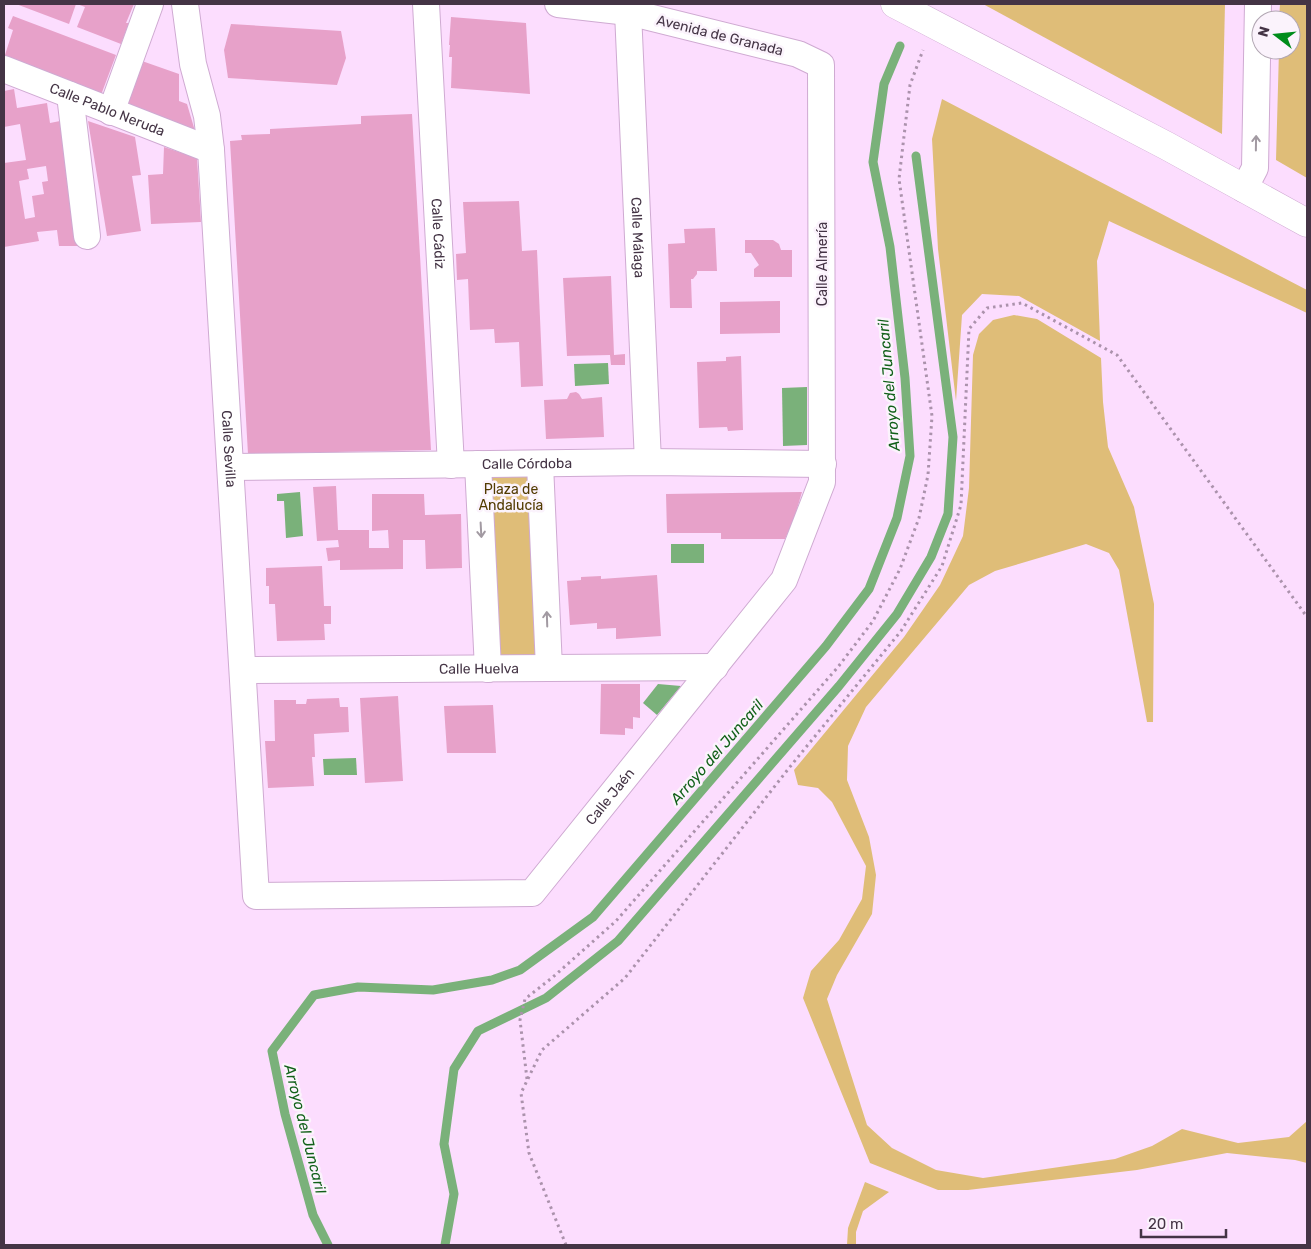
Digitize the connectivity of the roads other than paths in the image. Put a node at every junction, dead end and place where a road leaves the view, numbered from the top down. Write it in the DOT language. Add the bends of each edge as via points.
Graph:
graph roads {
  1 [pos="150,4"];
  2 [pos="185,4"];
  3 [pos="426,4"];
  4 [pos="558,4"];
  5 [pos="895,4"];
  6 [pos="1258,4"];
  7 [pos="629,8"];
  8 [pos="821,65"];
  9 [pos="4,69"];
  10 [pos="70,95"];
  11 [pos="111,112"];
  12 [pos="211,150"];
  13 [pos="1244,189"];
  14 [pos="1307,223"];
  15 [pos="87,236"];
  16 [pos="648,462"];
  17 [pos="478,464"];
  18 [pos="540,464"];
  19 [pos="823,464"];
  20 [pos="451,465"];
  21 [pos="230,467"];
  22 [pos="715,667"];
  23 [pos="488,668"];
  24 [pos="549,668"];
  25 [pos="243,670"];
  26 [pos="256,896"];
  1 -- 11 [label="street"];
  2 -- 12 [label="street, Calle Sevilla" via="193,64 207,116"];
  3 -- 20 [label="street, Calle Cádiz"];
  4 -- 7 [label="street, Avenida de Granada"];
  5 -- 13 [label="street"];
  13 -- 6 [label="street, one-way" via="1255,168"];
  7 -- 8 [label="street, Avenida de Granada" via="798,54"];
  7 -- 16 [label="street, Calle Málaga"];
  8 -- 19 [label="street, Calle Almería"];
  9 -- 10 [label="street, Calle Pablo Neruda"];
  10 -- 11 [label="street, Calle Pablo Neruda"];
  10 -- 15 [label="street"];
  11 -- 12 [label="street, Calle Pablo Neruda"];
  12 -- 21 [label="street, Calle Sevilla"];
  13 -- 14 [label="street"];
  16 -- 18 [label="street, Calle Córdoba"];
  16 -- 19 [label="street, Calle Córdoba"];
  17 -- 18 [label="street, Calle Córdoba"];
  17 -- 20 [label="street, Calle Córdoba"];
  17 -- 23 [label="street, one-way"];
  24 -- 18 [label="street, one-way"];
  19 -- 22 [label="street, Calle Jaén" via="822,482 784,580"];
  20 -- 21 [label="street, Calle Córdoba"];
  21 -- 25 [label="street, Calle Sevilla"];
  22 -- 24 [label="street, Calle Huelva"];
  22 -- 26 [label="street, Calle Jaén" via="532,893"];
  23 -- 24 [label="street, Calle Huelva"];
  23 -- 25 [label="street, Calle Huelva"];
  25 -- 26 [label="street, Calle Sevilla"];
}
